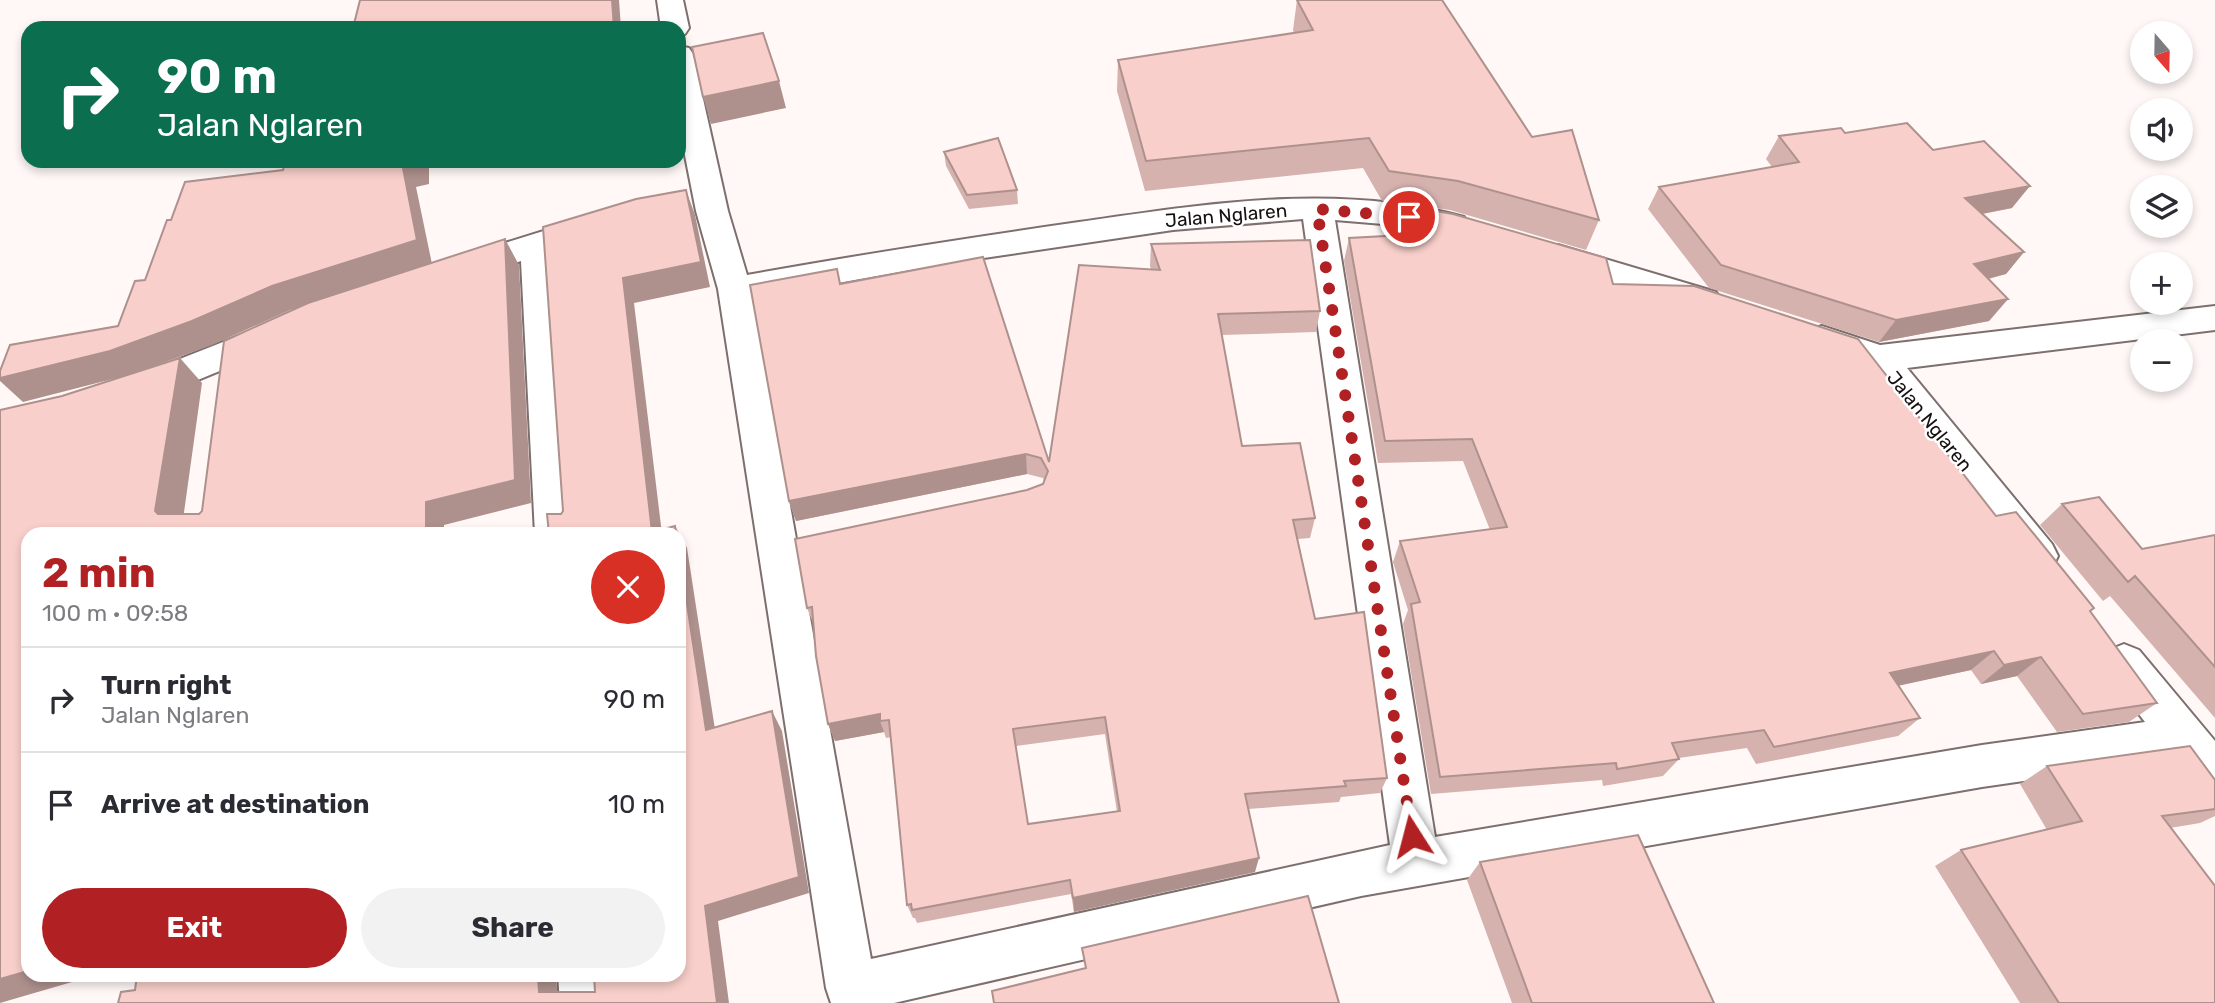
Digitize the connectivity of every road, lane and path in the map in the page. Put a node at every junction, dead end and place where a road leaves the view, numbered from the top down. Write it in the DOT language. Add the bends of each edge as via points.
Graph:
graph roads {
  1 [pos="670,0"];
  2 [pos="674,21"];
  3 [pos="686,116"];
  4 [pos="1317,209"];
  5 [pos="629,216"];
  6 [pos="1489,236"];
  7 [pos="536,244"];
  8 [pos="1529,247"];
  9 [pos="426,280"];
  10 [pos="735,289"];
  11 [pos="1738,312"];
  12 [pos="2215,318"];
  13 [pos="299,323"];
  14 [pos="1789,329"];
  15 [pos="226,356"];
  16 [pos="1879,358"];
  17 [pos="114,397"];
  18 [pos="221,397"];
  19 [pos="555,527"];
  20 [pos="817,536"];
  21 [pos="777,544"];
  22 [pos="2062,585"];
  23 [pos="2105,639"];
  24 [pos="2184,737"];
  25 [pos="2215,775"];
  26 [pos="1416,864"];
  27 [pos="584,982"];
  28 [pos="854,995"];
  29 [pos="585,1003"];
  1 -- 2 [label="street"];
  3 -- 10 [label="street" via="695,196"];
  4 -- 6 [label="street, Jalan Nglaren" via="1409,217"];
  4 -- 10 [label="street, Jalan Nglaren" via="1266,208 1172,218 903,258"];
  4 -- 26 [label="street"];
  5 -- 7 [label="street"];
  7 -- 9 [label="street"];
  7 -- 19 [label="street"];
  8 -- 11 [label="street"];
  10 -- 21 [label="street"];
  12 -- 16 [label="street"];
  13 -- 15 [label="street"];
  14 -- 16 [label="street, Jalan Nglaren"];
  15 -- 17 [label="street"];
  15 -- 18 [label="street"];
  16 -- 22 [label="street, Jalan Nglaren"];
  20 -- 21 [label="street"];
  21 -- 28 [label="street"];
  23 -- 24 [label="street"];
  24 -- 25 [label="street"];
  24 -- 26 [label="street" via="1982,765"];
  26 -- 28 [label="street" via="1361,873"];
  27 -- 29 [label="street"];
}
